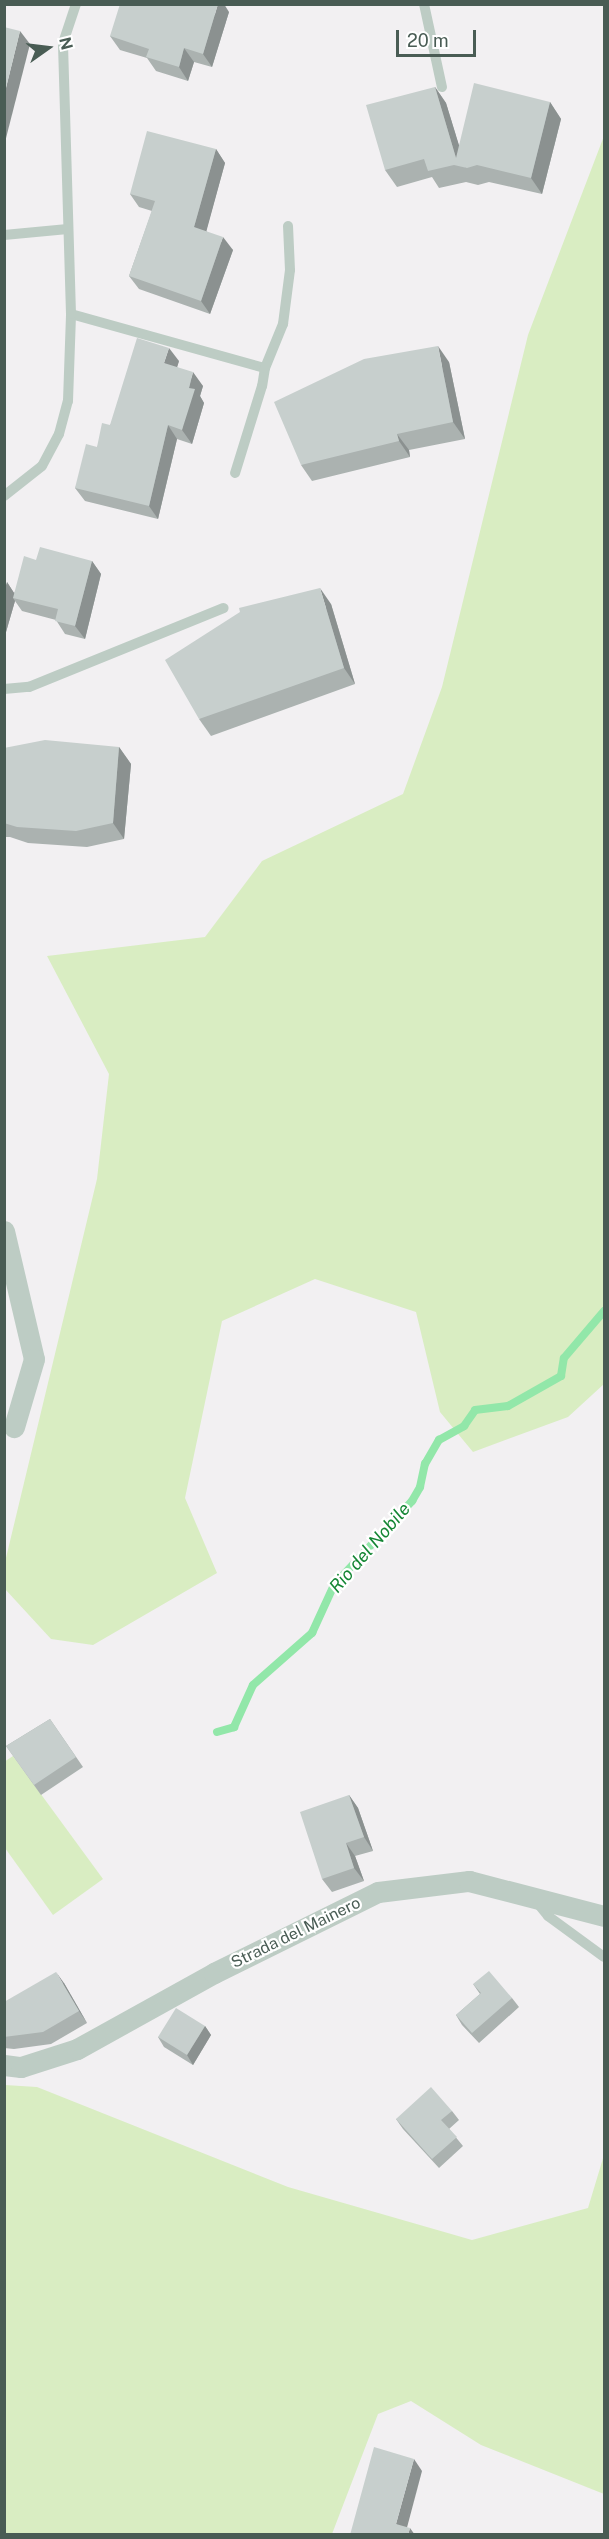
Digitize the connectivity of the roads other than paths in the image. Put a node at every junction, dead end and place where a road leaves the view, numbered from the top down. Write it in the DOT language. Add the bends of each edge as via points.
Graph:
graph roads {
  1 [pos="76,4"];
  2 [pos="424,4"];
  3 [pos="442,87"];
  4 [pos="288,226"];
  5 [pos="68,228"];
  6 [pos="4,235"];
  7 [pos="71,314"];
  8 [pos="265,368"];
  9 [pos="234,473"];
  10 [pos="4,496"];
  11 [pos="224,608"];
  12 [pos="4,689"];
  13 [pos="4,1231"];
  14 [pos="14,1427"];
  15 [pos="532,1896"];
  16 [pos="604,1916"];
  17 [pos="604,1957"];
  18 [pos="4,2065"];
  1 -- 5 [label="lane" via="63,43"];
  2 -- 3 [label="lane"];
  4 -- 8 [label="lane" via="290,270 283,324"];
  5 -- 6 [label="lane"];
  5 -- 7 [label="lane"];
  7 -- 8 [label="lane"];
  7 -- 10 [label="lane" via="68,401 59,434 42,466"];
  8 -- 9 [label="lane"];
  11 -- 12 [label="lane" via="29,687"];
  13 -- 14 [label="street" via="34,1359"];
  15 -- 16 [label="street, Strada del Mainero"];
  15 -- 17 [label="lane" via="548,1916"];
  15 -- 18 [label="street, Strada del Mainero" via="469,1881 378,1892 214,1973 77,2049 21,2067"];
}
